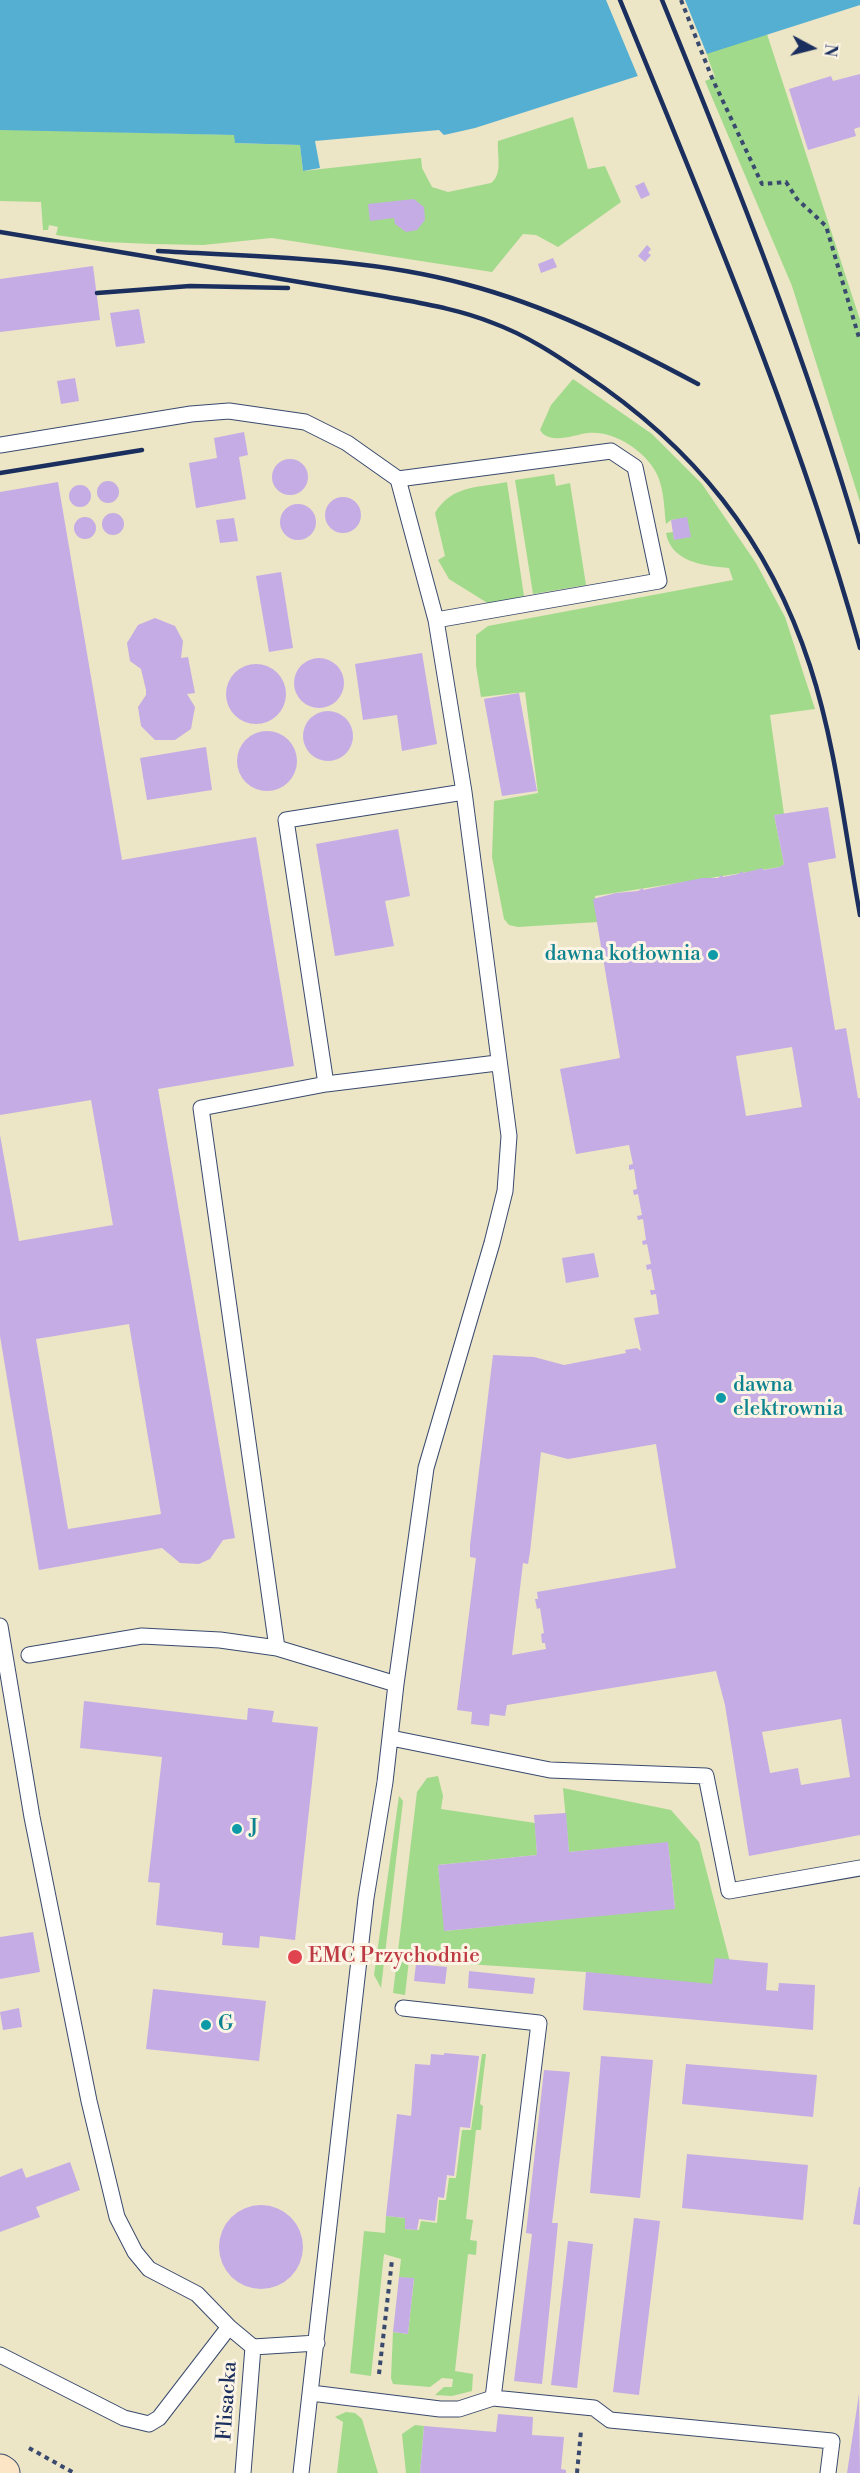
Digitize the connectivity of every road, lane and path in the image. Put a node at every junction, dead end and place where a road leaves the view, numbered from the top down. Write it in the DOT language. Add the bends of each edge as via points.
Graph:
graph roads {
  1 [pos="681,0"];
  2 [pos="860,340"];
  3 [pos="0,445"];
  4 [pos="398,479"];
  5 [pos="436,620"];
  6 [pos="464,792"];
  7 [pos="497,1063"];
  8 [pos="326,1084"];
  9 [pos="0,1626"];
  10 [pos="277,1648"];
  11 [pos="28,1655"];
  12 [pos="3,1666"];
  13 [pos="396,1684"];
  14 [pos="391,1738"];
  15 [pos="860,1868"];
  16 [pos="403,2007"];
  17 [pos="392,2260"];
  18 [pos="228,2327"];
  19 [pos="316,2343"];
  20 [pos="253,2347"];
  21 [pos="0,2355"];
  22 [pos="311,2393"];
  23 [pos="493,2398"];
  24 [pos="378,2402"];
  25 [pos="583,2407"];
  26 [pos="28,2447"];
  27 [pos="74,2473"];
  28 [pos="243,2473"];
  29 [pos="302,2473"];
  30 [pos="577,2473"];
  31 [pos="828,2473"];
  1 -- 2 [label="path" via="712,78 762,184 786,182 797,200 826,226"];
  3 -- 4 [label="lane" via="229,411 305,422 347,443"];
  4 -- 5 [label="lane"];
  4 -- 5 [label="lane" via="611,451 635,467 659,581"];
  5 -- 6 [label="lane"];
  6 -- 7 [label="lane"];
  6 -- 8 [label="lane" via="286,820"];
  7 -- 8 [label="lane"];
  7 -- 13 [label="lane" via="509,1136 505,1191 426,1468"];
  8 -- 10 [label="lane" via="201,1108"];
  9 -- 12 [label="lane"];
  10 -- 11 [label="lane" via="142,1636"];
  10 -- 13 [label="lane"];
  12 -- 18 [label="lane" via="80,2055 117,2217 135,2252 149,2269 197,2294"];
  13 -- 14 [label="lane"];
  14 -- 15 [label="lane" via="550,1770 706,1776 729,1892"];
  14 -- 19 [label="lane" via="366,1898"];
  16 -- 23 [label="lane" via="539,2023"];
  17 -- 24 [label="path"];
  18 -- 20 [label="lane"];
  18 -- 21 [label="lane" via="159,2418 149,2424 124,2418"];
  19 -- 20 [label="lane, Flisacka"];
  19 -- 22 [label="lane"];
  20 -- 28 [label="lane, Flisacka"];
  22 -- 24 [label="lane"];
  22 -- 29 [label="lane"];
  23 -- 24 [label="lane" via="459,2409"];
  23 -- 25 [label="lane"];
  25 -- 30 [label="path"];
  25 -- 31 [label="lane" via="594,2408 610,2420 832,2441"];
  26 -- 27 [label="path"];
}
